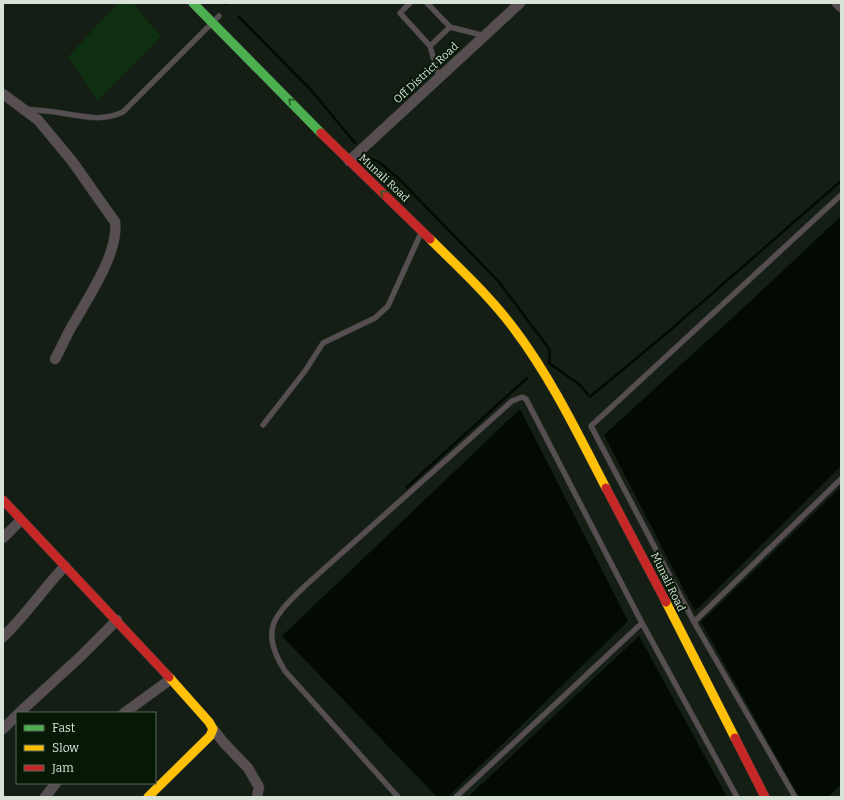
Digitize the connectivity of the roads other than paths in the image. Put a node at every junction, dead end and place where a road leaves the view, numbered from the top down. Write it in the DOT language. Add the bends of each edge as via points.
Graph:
graph roads {
  1 [pos="193,3"];
  2 [pos="205,3"];
  3 [pos="410,3"];
  4 [pos="427,3"];
  5 [pos="837,3"];
  6 [pos="515,5"];
  7 [pos="841,7"];
  8 [pos="215,19"];
  9 [pos="450,27"];
  10 [pos="485,36"];
  11 [pos="430,46"];
  12 [pos="275,72"];
  13 [pos="439,78"];
  14 [pos="3,94"];
  15 [pos="25,109"];
  16 [pos="329,128"];
  17 [pos="352,158"];
  18 [pos="841,195"];
  19 [pos="422,231"];
  20 [pos="55,359"];
  21 [pos="548,379"];
  22 [pos="263,425"];
  23 [pos="841,479"];
  24 [pos="3,500"];
  25 [pos="21,520"];
  26 [pos="3,538"];
  27 [pos="65,566"];
  28 [pos="117,620"];
  29 [pos="694,622"];
  30 [pos="642,623"];
  31 [pos="3,637"];
  32 [pos="171,679"];
  33 [pos="20,712"];
  34 [pos="125,712"];
  35 [pos="16,716"];
  36 [pos="3,729"];
  37 [pos="213,729"];
  38 [pos="55,784"];
  39 [pos="45,797"];
  40 [pos="148,797"];
  41 [pos="257,797"];
  42 [pos="398,797"];
  43 [pos="456,797"];
  44 [pos="736,797"];
  45 [pos="765,797"];
  46 [pos="794,797"];
  1 -- 8 [label="main road, Munali Road"];
  2 -- 8 [label="main road, Munali Road"];
  3 -- 11 [label="lane" via="400,13"];
  4 -- 9 [label="lane"];
  5 -- 7 [label="street"];
  6 -- 10 [label="street, Off District Road"];
  8 -- 12 [label="main road, Munali Road"];
  8 -- 15 [label="lane" via="160,76 118,114 92,119"];
  17 -- 8 [label="main road, Munali Road, one-way"];
  9 -- 10 [label="lane"];
  9 -- 11 [label="lane"];
  10 -- 13 [label="street, Off District Road"];
  11 -- 13 [label="lane"];
  13 -- 17 [label="street, Off District Road"];
  14 -- 15 [label="street"];
  15 -- 20 [label="street" via="38,120 72,161 112,216 116,227 110,252 97,284"];
  16 -- 17 [label="main road, Munali Road"];
  19 -- 17 [label="main road, Munali Road, one-way"];
  17 -- 21 [label="main road, Munali Road" via="501,302 547,370"];
  18 -- 29 [label="lane" via="591,426"];
  19 -- 21 [label="main road, Munali Road" via="496,306"];
  19 -- 22 [label="lane" via="388,306 366,324 323,343 305,371"];
  21 -- 45 [label="main road, Munali Road" via="637,546"];
  23 -- 29 [label="lane"];
  24 -- 25 [label="main road"];
  25 -- 26 [label="street"];
  25 -- 27 [label="main road"];
  27 -- 28 [label="main road"];
  27 -- 31 [label="street"];
  28 -- 32 [label="main road"];
  28 -- 33 [label="street"];
  29 -- 46 [label="lane"];
  30 -- 42 [label="lane" via="526,399 522,397 512,401 279,611 273,624 271,642 285,671"];
  30 -- 43 [label="lane"];
  30 -- 44 [label="lane"];
  32 -- 34 [label="street"];
  32 -- 37 [label="main road"];
  35 -- 36 [label="street"];
  37 -- 40 [label="main road" via="210,736"];
  37 -- 41 [label="street" via="248,768 260,787"];
  38 -- 39 [label="street"];
}
